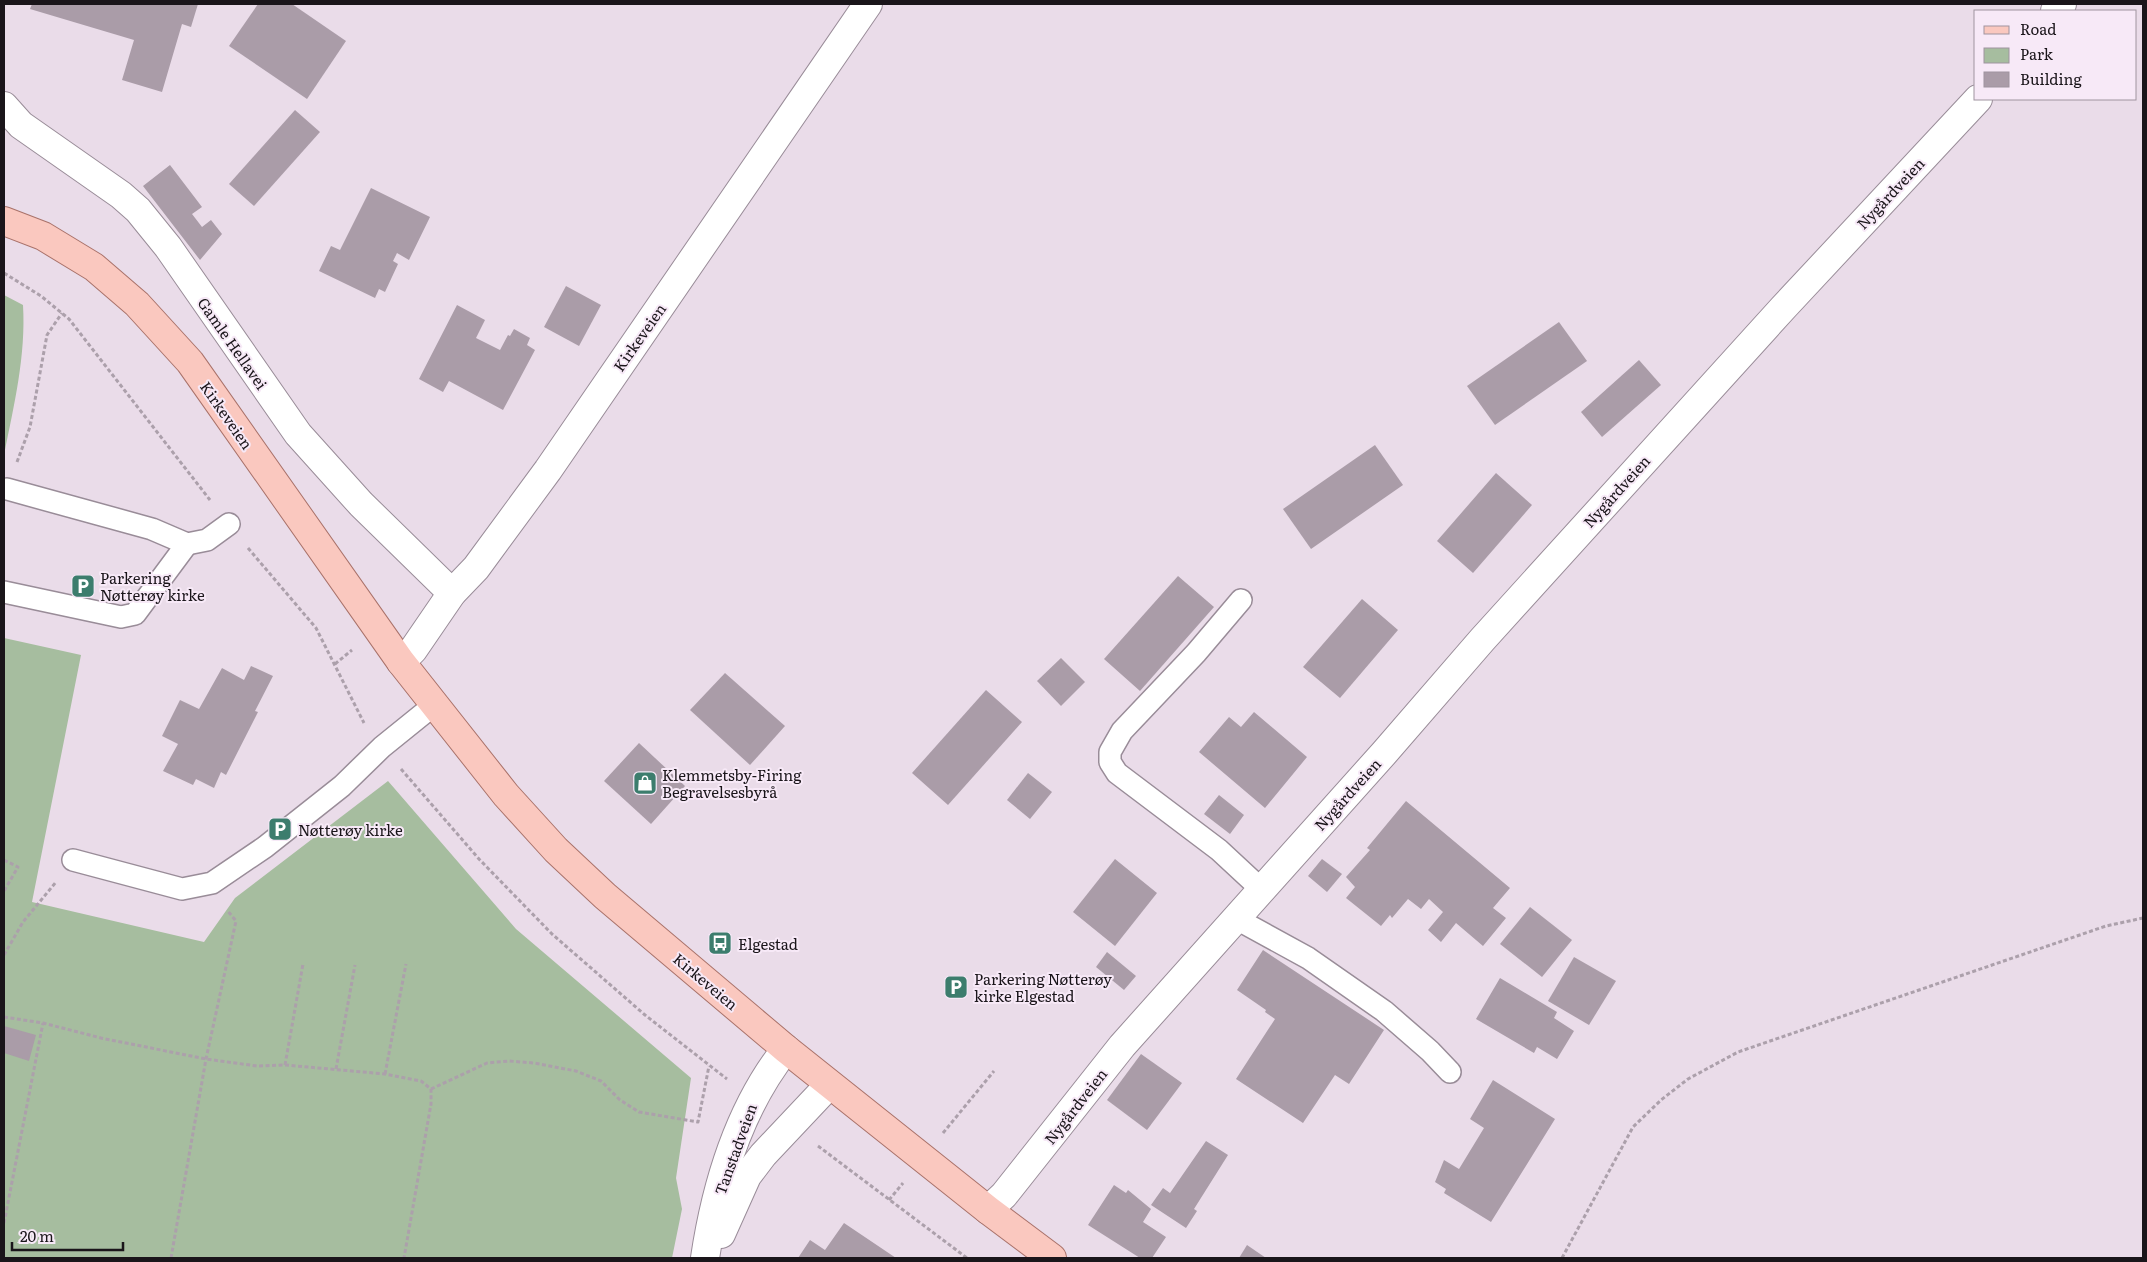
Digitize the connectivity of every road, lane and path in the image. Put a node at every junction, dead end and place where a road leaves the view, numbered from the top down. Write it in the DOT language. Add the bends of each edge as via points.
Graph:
graph roads {
  1 [pos="868,4"];
  2 [pos="1977,100"];
  3 [pos="4,106"];
  4 [pos="4,221"];
  5 [pos="4,274"];
  6 [pos="62,313"];
  7 [pos="7,489"];
  8 [pos="229,524"];
  9 [pos="187,544"];
  10 [pos="4,592"];
  11 [pos="452,593"];
  12 [pos="1241,600"];
  13 [pos="357,645"];
  14 [pos="401,662"];
  15 [pos="335,664"];
  16 [pos="434,705"];
  17 [pos="382,747"];
  18 [pos="4,860"];
  19 [pos="74,860"];
  20 [pos="212,883"];
  21 [pos="1261,889"];
  22 [pos="4,891"];
  23 [pos="1235,918"];
  24 [pos="2143,918"];
  25 [pos="4,955"];
  26 [pos="304,964"];
  27 [pos="406,964"];
  28 [pos="355,966"];
  29 [pos="4,1017"];
  30 [pos="43,1023"];
  31 [pos="786,1049"];
  32 [pos="206,1058"];
  33 [pos="285,1065"];
  34 [pos="709,1066"];
  35 [pos="336,1068"];
  36 [pos="994,1071"];
  37 [pos="1450,1072"];
  38 [pos="385,1074"];
  39 [pos="730,1081"];
  40 [pos="830,1085"];
  41 [pos="431,1089"];
  42 [pos="938,1139"];
  43 [pos="813,1142"];
  44 [pos="908,1177"];
  45 [pos="889,1200"];
  46 [pos="988,1210"];
  47 [pos="4,1223"];
  48 [pos="171,1258"];
  49 [pos="404,1258"];
  50 [pos="705,1258"];
  51 [pos="711,1258"];
  52 [pos="967,1258"];
  53 [pos="1052,1258"];
  54 [pos="1562,1258"];
  1 -- 11 [label="street, Kirkeveien" via="548,470 476,568"];
  2 -- 21 [label="street, Nygårdveien" via="1736,360"];
  3 -- 11 [label="street, Gamle Hellavei" via="21,125 138,210 298,434 361,504"];
  4 -- 14 [label="main road, Kirkeveien" via="43,236 94,267 137,304 177,348 196,370"];
  5 -- 6 [label="path"];
  6 -- 7 [label="path" via="47,335 30,427"];
  6 -- 8 [label="path"];
  7 -- 9 [label="lane" via="152,530"];
  8 -- 9 [label="lane" via="207,540"];
  8 -- 15 [label="path" via="316,628"];
  9 -- 10 [label="lane" via="135,614 121,617"];
  11 -- 14 [label="street, Kirkeveien" via="413,650"];
  12 -- 21 [label="lane" via="1122,731 1110,752 1110,762 1117,774 1219,850"];
  13 -- 15 [label="path"];
  14 -- 16 [label="main road, Kirkeveien"];
  15 -- 17 [label="path" via="368,730"];
  16 -- 17 [label="lane"];
  16 -- 31 [label="main road, Kirkeveien" via="506,795 556,850 612,902"];
  17 -- 20 [label="lane" via="342,786 265,847"];
  17 -- 34 [label="path" via="479,859 552,934"];
  18 -- 22 [label="path" via="18,867"];
  19 -- 20 [label="lane" via="182,888"];
  19 -- 25 [label="path" via="23,922"];
  20 -- 32 [label="path" via="236,921"];
  21 -- 23 [label="street, Nygårdveien"];
  23 -- 37 [label="lane" via="1308,958 1384,1011"];
  23 -- 46 [label="street, Nygårdveien" via="1122,1046 1004,1195"];
  24 -- 54 [label="path" via="2106,926 1738,1052 1688,1079 1633,1127"];
  26 -- 33 [label="path"];
  27 -- 38 [label="path"];
  28 -- 35 [label="path"];
  29 -- 30 [label="path"];
  30 -- 32 [label="path"];
  30 -- 47 [label="path"];
  31 -- 40 [label="main road, Kirkeveien"];
  31 -- 50 [label="street, Tanstadveien" via="753,1097 722,1177"];
  32 -- 33 [label="path" via="257,1066"];
  32 -- 48 [label="path"];
  33 -- 35 [label="path"];
  34 -- 39 [label="path"];
  34 -- 41 [label="path" via="698,1122 639,1112 620,1100 601,1081 576,1071 534,1063 487,1063"];
  35 -- 38 [label="path"];
  36 -- 42 [label="path"];
  38 -- 41 [label="path" via="421,1081"];
  40 -- 46 [label="main road, Kirkeveien"];
  40 -- 51 [label="street, Tanstadveien" via="747,1176"];
  41 -- 49 [label="path"];
  43 -- 45 [label="path"];
  44 -- 45 [label="path"];
  45 -- 52 [label="path"];
  46 -- 53 [label="main road, Kirkeveien"];
}
